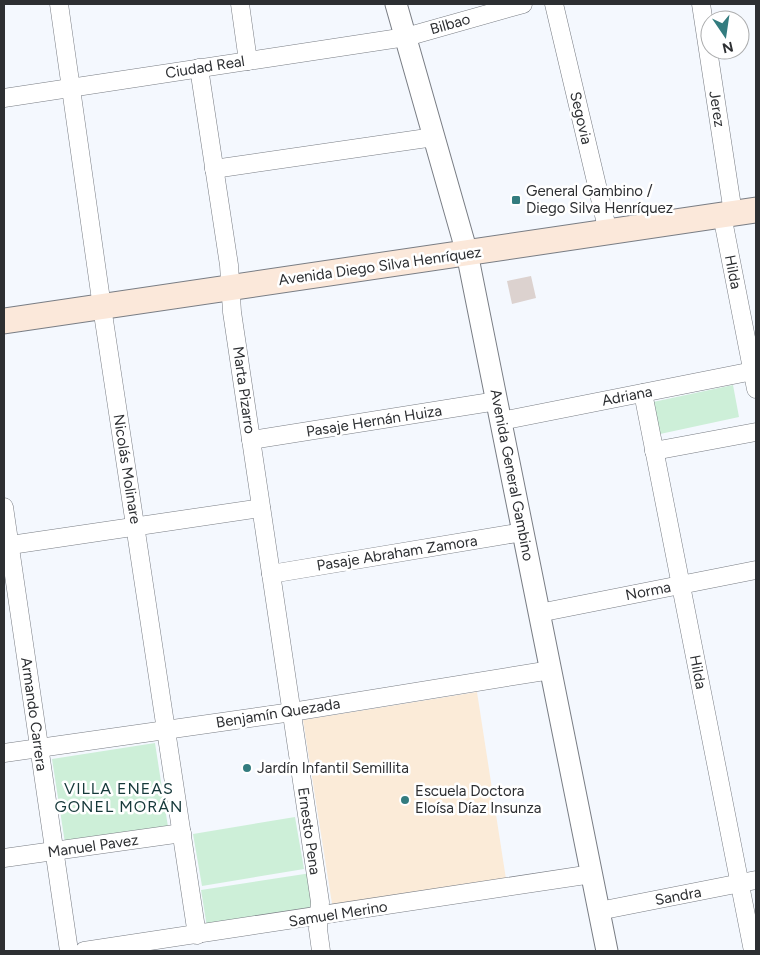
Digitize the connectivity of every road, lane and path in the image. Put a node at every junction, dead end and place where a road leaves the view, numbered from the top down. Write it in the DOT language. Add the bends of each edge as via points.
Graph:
graph roads {
  1 [pos="59,4"];
  2 [pos="240,4"];
  3 [pos="396,4"];
  4 [pos="523,4"];
  5 [pos="554,4"];
  6 [pos="701,4"];
  7 [pos="406,37"];
  8 [pos="248,61"];
  9 [pos="199,68"];
  10 [pos="71,87"];
  11 [pos="4,98"];
  12 [pos="434,137"];
  13 [pos="214,169"];
  14 [pos="737,213"];
  15 [pos="608,232"];
  16 [pos="467,253"];
  17 [pos="230,288"];
  18 [pos="102,306"];
  19 [pos="4,321"];
  20 [pos="752,371"];
  21 [pos="756,389"];
  22 [pos="643,393"];
  23 [pos="499,411"];
  24 [pos="756,432"];
  25 [pos="251,440"];
  26 [pos="654,451"];
  27 [pos="4,507"];
  28 [pos="262,508"];
  29 [pos="135,526"];
  30 [pos="524,532"];
  31 [pos="7,545"];
  32 [pos="756,570"];
  33 [pos="271,574"];
  34 [pos="681,585"];
  35 [pos="539,613"];
  36 [pos="551,670"];
  37 [pos="292,712"];
  38 [pos="166,730"];
  39 [pos="40,748"];
  40 [pos="4,753"];
  41 [pos="182,833"];
  42 [pos="54,851"];
  43 [pos="4,858"];
  44 [pos="592,874"];
  45 [pos="748,882"];
  46 [pos="599,911"];
  47 [pos="319,917"];
  48 [pos="197,935"];
  49 [pos="69,951"];
  50 [pos="84,951"];
  51 [pos="321,951"];
  52 [pos="607,951"];
  53 [pos="753,951"];
  1 -- 10 [label="street, Nicolás Molinare"];
  2 -- 8 [label="street"];
  3 -- 7 [label="street, Avenida General Gambino"];
  4 -- 7 [label="street, Bilbao"];
  5 -- 15 [label="street, Segovia"];
  6 -- 14 [label="street, Jerez"];
  7 -- 8 [label="street, Ciudad Real"];
  7 -- 12 [label="street, Avenida General Gambino"];
  8 -- 9 [label="street, Ciudad Real"];
  9 -- 10 [label="street, Ciudad Real"];
  9 -- 13 [label="street, Marta Pizarro"];
  10 -- 11 [label="street, Ciudad Real"];
  10 -- 18 [label="street, Nicolás Molinare"];
  12 -- 13 [label="street"];
  12 -- 16 [label="street, Avenida General Gambino"];
  13 -- 17 [label="street, Marta Pizarro"];
  14 -- 15 [label="main road, Avenida Diego Silva Henríquez"];
  14 -- 20 [label="street, Hilda"];
  15 -- 16 [label="main road, Avenida Diego Silva Henríquez"];
  16 -- 17 [label="main road, Avenida Diego Silva Henríquez"];
  16 -- 23 [label="street, Avenida General Gambino"];
  17 -- 18 [label="main road, Avenida Diego Silva Henríquez"];
  17 -- 25 [label="street, Marta Pizarro"];
  18 -- 19 [label="main road, Avenida Diego Silva Henríquez"];
  18 -- 29 [label="street, Nicolás Molinare"];
  20 -- 21 [label="street, Hilda"];
  20 -- 22 [label="street, Adriana"];
  22 -- 23 [label="street, Adriana"];
  22 -- 26 [label="street, Hilda"];
  23 -- 25 [label="street, Pasaje Hernán Huiza"];
  23 -- 30 [label="street, Avenida General Gambino"];
  24 -- 26 [label="street"];
  25 -- 28 [label="street, Marta Pizarro"];
  26 -- 34 [label="street, Hilda"];
  27 -- 31 [label="street, Armando Carrera"];
  28 -- 29 [label="street"];
  28 -- 33 [label="street, Marta Pizarro"];
  29 -- 31 [label="street"];
  29 -- 38 [label="street, Nicolás Molinare"];
  30 -- 33 [label="street, Pasaje Abraham Zamora"];
  30 -- 35 [label="street, Avenida General Gambino"];
  31 -- 39 [label="street, Armando Carrera"];
  32 -- 34 [label="street, Norma"];
  33 -- 37 [label="street, Marta Pizarro"];
  34 -- 35 [label="street, Norma"];
  34 -- 45 [label="street, Hilda"];
  35 -- 36 [label="street, Avenida General Gambino"];
  36 -- 37 [label="street, Benjamín Quezada"];
  36 -- 44 [label="street, Avenida General Gambino"];
  37 -- 38 [label="street, Benjamín Quezada"];
  37 -- 47 [label="street, Ernesto Pena" via="320,902"];
  38 -- 39 [label="street, Benjamín Quezada"];
  38 -- 41 [label="street, Nicolás Molinare"];
  39 -- 40 [label="street, Benjamín Quezada"];
  39 -- 42 [label="street, Armando Carrera"];
  41 -- 42 [label="street, Manuel Pavez"];
  41 -- 48 [label="street, Nicolás Molinare"];
  42 -- 43 [label="street, Manuel Pavez"];
  42 -- 49 [label="street, Armando Carrera"];
  44 -- 46 [label="street, Avenida General Gambino"];
  44 -- 47 [label="street, Samuel Merino"];
  45 -- 46 [label="street, Sandra"];
  45 -- 53 [label="street, Hilda"];
  46 -- 52 [label="street, Avenida General Gambino"];
  47 -- 48 [label="street, Samuel Merino"];
  47 -- 51 [label="street, Ernesto Pena"];
  48 -- 50 [label="street, Samuel Merino"];
}
